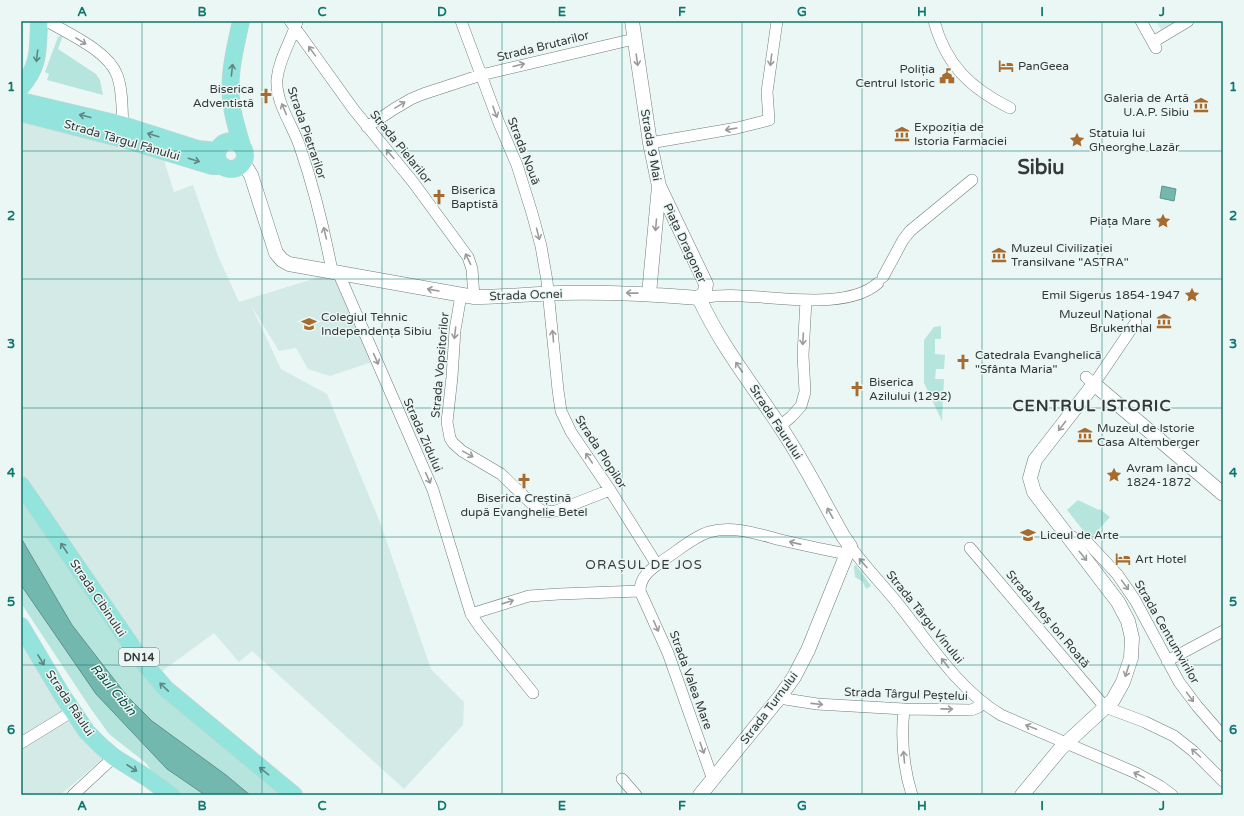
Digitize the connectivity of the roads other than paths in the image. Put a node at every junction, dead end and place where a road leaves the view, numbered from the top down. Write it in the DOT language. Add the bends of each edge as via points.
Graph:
graph roads {
  1 [pos="39,21"];
  2 [pos="47,21"];
  3 [pos="241,21"];
  4 [pos="461,21"];
  5 [pos="632,21"];
  6 [pos="777,21"];
  7 [pos="934,21"];
  8 [pos="1141,21"];
  9 [pos="1188,21"];
  10 [pos="294,23"];
  11 [pos="634,39"];
  12 [pos="482,75"];
  13 [pos="21,87"];
  14 [pos="21,101"];
  15 [pos="1010,108"];
  16 [pos="21,113"];
  17 [pos="367,127"];
  18 [pos="123,132"];
  19 [pos="650,143"];
  20 [pos="243,155"];
  21 [pos="221,159"];
  22 [pos="972,180"];
  23 [pos="659,186"];
  24 [pos="335,271"];
  25 [pos="549,294"];
  26 [pos="649,294"];
  27 [pos="467,296"];
  28 [pos="699,298"];
  29 [pos="806,300"];
  30 [pos="1136,322"];
  31 [pos="1090,381"];
  32 [pos="780,426"];
  33 [pos="21,485"];
  34 [pos="610,490"];
  35 [pos="1223,494"];
  36 [pos="1065,534"];
  37 [pos="970,548"];
  38 [pos="848,550"];
  39 [pos="657,565"];
  40 [pos="640,591"];
  41 [pos="471,614"];
  42 [pos="21,626"];
  43 [pos="1223,631"];
  44 [pos="1167,661"];
  45 [pos="533,693"];
  46 [pos="779,698"];
  47 [pos="982,702"];
  48 [pos="1105,707"];
  49 [pos="904,709"];
  50 [pos="73,711"];
  51 [pos="1223,736"];
  52 [pos="1067,742"];
  53 [pos="21,743"];
  54 [pos="114,757"];
  55 [pos="622,779"];
  56 [pos="713,780"];
  57 [pos="1223,781"];
  58 [pos="73,795"];
  59 [pos="171,795"];
  60 [pos="294,795"];
  61 [pos="636,795"];
  62 [pos="700,795"];
  63 [pos="912,795"];
  64 [pos="1022,795"];
  65 [pos="1172,795"];
  1 -- 13 [label="main road, one-way" via="36,64"];
  2 -- 18 [label="street, one-way" via="86,44 112,65 120,85"];
  20 -- 3 [label="main road, one-way" via="230,97 232,68"];
  4 -- 12 [label="street, Strada Nouă"];
  5 -- 11 [label="street, Strada 9 Mai"];
  6 -- 19 [label="street, one-way" via="767,92 769,120 755,125"];
  7 -- 15 [label="street" via="937,35 960,72 980,91"];
  8 -- 9 [label="street" via="1155,45"];
  17 -- 10 [label="street, Strada Pielarilor, one-way"];
  24 -- 10 [label="street, Strada Pietrarilor, one-way" via="300,147 278,90 279,70"];
  12 -- 11 [label="street, Strada Brutarilor, one-way"];
  11 -- 19 [label="street, Strada 9 Mai, one-way"];
  17 -- 12 [label="street, Strada Brutarilor, one-way" via="411,99"];
  12 -- 25 [label="street, Strada Nouă, one-way" via="525,188"];
  18 -- 14 [label="main road, Strada Târgul Fânului, one-way"];
  16 -- 18 [label="main road, Strada Târgul Fânului"];
  27 -- 17 [label="street, Strada Pielarilor, one-way" via="472,269 468,257 414,182"];
  18 -- 21 [label="main road, Strada Târgul Fânului" via="198,149"];
  19 -- 23 [label="street, Strada 9 Mai"];
  20 -- 21 [label="main road" via="240,165 232,168"];
  20 -- 21 [label="main road" via="239,143 228,141 222,145"];
  20 -- 24 [label="street, Strada Ocnei" via="279,257 289,264"];
  22 -- 29 [label="street, Strada Ocnei" via="910,231 880,280 866,292 848,297"];
  23 -- 26 [label="street, Strada 9 Mai, one-way"];
  23 -- 28 [label="street, Piața Dragoner" via="706,284 705,292"];
  27 -- 24 [label="street, Strada Ocnei, one-way"];
  24 -- 41 [label="street, Strada Zidului, one-way" via="433,490"];
  26 -- 25 [label="street, Strada Ocnei, one-way"];
  25 -- 27 [label="street, Strada Ocnei"];
  34 -- 25 [label="street, Strada Plopilor, one-way" via="571,432 561,411"];
  26 -- 28 [label="street, Strada Ocnei"];
  27 -- 34 [label="street, Strada Vopsitorilor, one-way" via="455,330 447,422 453,443 501,474 533,505 544,512 556,511"];
  28 -- 29 [label="street, Strada Ocnei" via="742,296"];
  32 -- 28 [label="street, Strada Faurului, one-way" via="726,347"];
  29 -- 32 [label="street, one-way" via="803,355 806,392 797,411"];
  30 -- 31 [label="street"];
  31 -- 35 [label="street"];
  31 -- 36 [label="street, one-way" via="1035,460 1031,471 1034,492"];
  38 -- 32 [label="street, Strada Faurului, one-way" via="843,536"];
  60 -- 33 [label="main road, Strada Cibinului / DN14, one-way" via="155,678"];
  34 -- 39 [label="street, Strada Plopilor"];
  36 -- 44 [label="street, Strada Centumvirilor, one-way" via="1088,542 1117,574 1135,600"];
  36 -- 48 [label="street, one-way" via="1118,602 1130,629 1132,649 1128,671 1113,700"];
  37 -- 48 [label="street, Strada Moș Ion Roată"];
  38 -- 39 [label="street, one-way" via="747,532 717,530 695,538"];
  38 -- 46 [label="street, Strada Turnului" via="801,665"];
  47 -- 38 [label="street, Strada Târgu Vinului, one-way" via="967,689"];
  39 -- 40 [label="street" via="643,577"];
  41 -- 40 [label="street, one-way" via="529,596"];
  40 -- 56 [label="street, Strada Valea Mare, one-way" via="671,660"];
  41 -- 45 [label="street, Strada Zidului"];
  42 -- 50 [label="main road, Strada Râului, one-way"];
  43 -- 44 [label="street"];
  44 -- 51 [label="street, Strada Centumvirilor, one-way" via="1179,682"];
  46 -- 49 [label="street, Strada Târgul Peștelui, one-way" via="817,704"];
  46 -- 56 [label="street, Strada Turnului"];
  49 -- 47 [label="street, Strada Târgul Peștelui, one-way" via="971,710 979,707"];
  52 -- 47 [label="street, Strada Târgul Peștelui, one-way" via="1001,715"];
  48 -- 52 [label="street"];
  57 -- 48 [label="street, one-way" via="1174,736"];
  63 -- 49 [label="street, one-way" via="904,763"];
  50 -- 53 [label="street"];
  50 -- 54 [label="main road, Strada Râului" via="87,732"];
  52 -- 64 [label="street"];
  65 -- 52 [label="street, Strada Târgul Peștelui, one-way" via="1136,773"];
  54 -- 58 [label="street"];
  54 -- 59 [label="main road, Strada Râului, one-way"];
  55 -- 61 [label="street"];
  56 -- 62 [label="street, Strada Turnului"];
}
